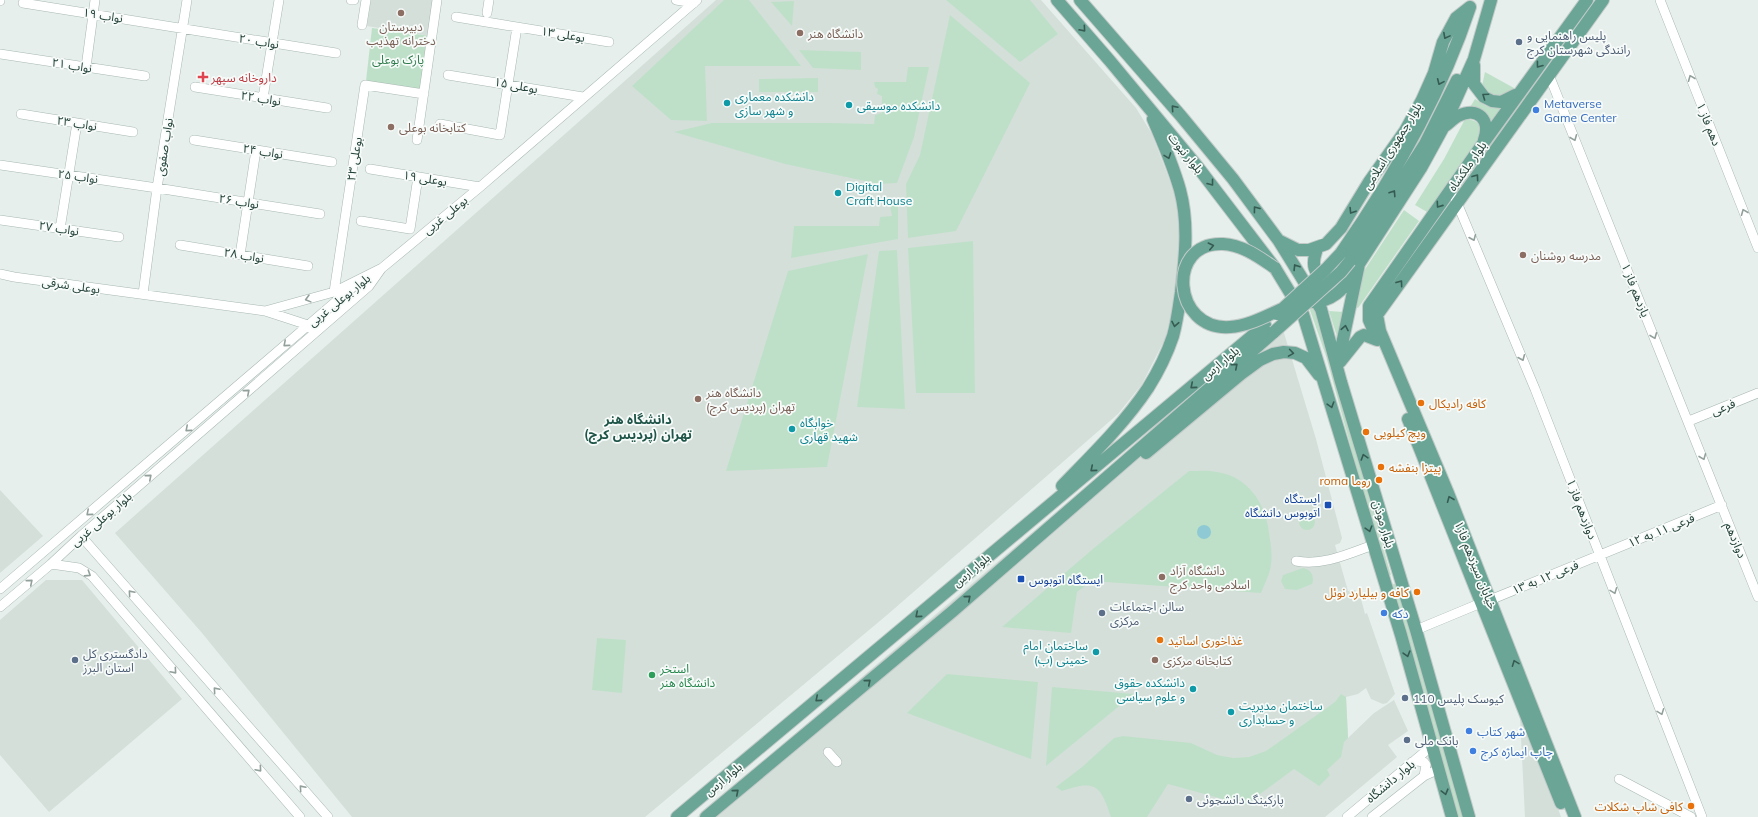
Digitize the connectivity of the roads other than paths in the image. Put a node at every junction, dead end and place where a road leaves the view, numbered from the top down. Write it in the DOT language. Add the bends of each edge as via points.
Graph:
graph roads {
  1 [pos="96,0"];
  2 [pos="187,0"];
  3 [pos="279,0"];
  4 [pos="366,0"];
  5 [pos="437,0"];
  6 [pos="489,0"];
  7 [pos="676,0"];
  8 [pos="1057,0"];
  9 [pos="1491,0"];
  10 [pos="1587,0"];
  11 [pos="1603,0"];
  12 [pos="1660,0"];
  13 [pos="695,1"];
  14 [pos="1081,1"];
  15 [pos="23,3"];
  16 [pos="1471,3"];
  17 [pos="487,13"];
  18 [pos="1068,13"];
  19 [pos="94,14"];
  20 [pos="456,17"];
  21 [pos="1486,17"];
  22 [pos="1575,17"];
  23 [pos="1588,21"];
  24 [pos="362,25"];
  25 [pos="517,27"];
  26 [pos="182,29"];
  27 [pos="609,42"];
  28 [pos="272,43"];
  29 [pos="336,53"];
  30 [pos="0,54"];
  31 [pos="1474,59"];
  32 [pos="86,68"];
  33 [pos="448,75"];
  34 [pos="1549,75"];
  35 [pos="144,76"];
  36 [pos="508,84"];
  37 [pos="195,87"];
  38 [pos="1519,92"];
  39 [pos="424,94"];
  40 [pos="583,97"];
  41 [pos="263,98"];
  42 [pos="1148,107"];
  43 [pos="327,108"];
  44 [pos="21,114"];
  45 [pos="77,123"];
  46 [pos="440,124"];
  47 [pos="1444,126"];
  48 [pos="133,132"];
  49 [pos="194,140"];
  50 [pos="417,140"];
  51 [pos="1484,142"];
  52 [pos="256,150"];
  53 [pos="332,162"];
  54 [pos="0,164"];
  55 [pos="370,169"];
  56 [pos="69,175"];
  57 [pos="418,177"];
  58 [pos="480,187"];
  59 [pos="157,188"];
  60 [pos="1451,188"];
  61 [pos="1458,202"];
  62 [pos="248,203"];
  63 [pos="320,214"];
  64 [pos="0,220"];
  65 [pos="361,221"];
  66 [pos="60,229"];
  67 [pos="119,237"];
  68 [pos="1279,241"];
  69 [pos="180,245"];
  70 [pos="1758,248"];
  71 [pos="1317,249"];
  72 [pos="240,255"];
  73 [pos="1354,263"];
  74 [pos="308,266"];
  75 [pos="382,268"];
  76 [pos="1275,268"];
  77 [pos="0,274"];
  78 [pos="334,292"];
  79 [pos="142,294"];
  80 [pos="1295,300"];
  81 [pos="1318,302"];
  82 [pos="1282,309"];
  83 [pos="265,311"];
  84 [pos="1303,314"];
  85 [pos="1377,315"];
  86 [pos="308,325"];
  87 [pos="1270,328"];
  88 [pos="316,332"];
  89 [pos="1377,340"];
  90 [pos="1337,367"];
  91 [pos="1324,381"];
  92 [pos="1758,393"];
  93 [pos="1689,421"];
  94 [pos="1722,505"];
  95 [pos="1025,525"];
  96 [pos="81,536"];
  97 [pos="1036,538"];
  98 [pos="1373,545"];
  99 [pos="1600,555"];
  100 [pos="1296,561"];
  101 [pos="51,564"];
  102 [pos="0,589"];
  103 [pos="942,594"];
  104 [pos="1758,597"];
  105 [pos="1486,602"];
  106 [pos="0,607"];
  107 [pos="953,611"];
  108 [pos="1416,630"];
  109 [pos="1433,745"];
  110 [pos="828,752"];
  111 [pos="837,762"];
  112 [pos="1412,762"];
  113 [pos="1439,769"];
  114 [pos="1424,776"];
  115 [pos="1620,778"];
  116 [pos="300,817"];
  117 [pos="328,817"];
  118 [pos="677,817"];
  119 [pos="706,817"];
  120 [pos="1347,817"];
  121 [pos="1372,817"];
  122 [pos="1452,817"];
  123 [pos="1469,817"];
  124 [pos="1566,817"];
  125 [pos="1575,817"];
  126 [pos="1692,817"];
  127 [pos="1702,817"];
  1 -- 19 [label="street"];
  2 -- 26 [label="street, نواب صفوی"];
  3 -- 28 [label="street"];
  4 -- 24 [label="street"];
  5 -- 39 [label="street"];
  6 -- 17 [label="street"];
  7 -- 13 [label="street"];
  8 -- 18 [label="main road, بلوار نبوت"];
  9 -- 21 [label="main road"];
  10 -- 22 [label="main road, بلوار ملکشاه"];
  11 -- 23 [label="main road, بلوار ملکشاه"];
  70 -- 12 [label="street, دهم فاز ۱, one-way"];
  13 -- 40 [label="street, بوعلی غربی"];
  14 -- 18 [label="main road"];
  68 -- 14 [label="main road, بلوار نبوت, one-way" via="1186,122"];
  15 -- 19 [label="street, نواب ۱۹"];
  16 -- 71 [label="main road, بلوار جمهوری اسلامی, one-way" via="1456,18 1443,42 1434,73 1405,131 1341,228 1326,244"];
  16 -- 82 [label="main road, one-way, bridge" via="1450,61 1414,136 1341,253"];
  18 -- 42 [label="main road, بلوار نبوت, one-way"];
  19 -- 26 [label="street, نواب ۱۹"];
  19 -- 32 [label="street"];
  20 -- 25 [label="street, بوعلی ۱۳"];
  21 -- 31 [label="main road"];
  73 -- 21 [label="main road, one-way" via="1425,144"];
  22 -- 23 [label="main road" via="1584,15"];
  22 -- 38 [label="main road, بلوار ملکشاه, one-way"];
  23 -- 34 [label="main road, بلوار ملکشاه"];
  25 -- 27 [label="street, بوعلی ۱۳"];
  25 -- 36 [label="street"];
  26 -- 28 [label="street, نواب ۲۰"];
  26 -- 59 [label="street, نواب صفوی"];
  28 -- 29 [label="street, نواب ۲۰"];
  28 -- 41 [label="street"];
  30 -- 32 [label="street, نواب ۲۱"];
  38 -- 31 [label="main road, one-way" via="1501,102 1484,97 1474,84"];
  31 -- 47 [label="main road"];
  32 -- 35 [label="street, نواب ۲۱"];
  33 -- 36 [label="street, بوعلی ۱۵"];
  61 -- 34 [label="main road, بلوار ملکشاه, one-way"];
  34 -- 93 [label="street, یازدهم فاز ۱, one-way"];
  36 -- 40 [label="street, بوعلی ۱۵"];
  36 -- 46 [label="street" via="500,135"];
  37 -- 41 [label="street, نواب ۲۲"];
  38 -- 51 [label="main road, بلوار ملکشاه"];
  39 -- 50 [label="street"];
  39 -- 78 [label="street, بوعلی ۲۳" via="365,85"];
  40 -- 58 [label="street, بوعلی غربی"];
  41 -- 43 [label="street, نواب ۲۲"];
  42 -- 76 [label="main road, بلوار نبوت, one-way"];
  42 -- 95 [label="main road, one-way" via="1180,191 1185,220 1186,248 1173,335 1163,361 1143,394 1100,447"];
  44 -- 45 [label="street, نواب ۲۳"];
  45 -- 48 [label="street, نواب ۲۳"];
  45 -- 56 [label="street"];
  47 -- 51 [label="main road" via="1458,116 1477,114 1487,127"];
  47 -- 73 [label="main road" via="1390,216"];
  49 -- 52 [label="street, نواب ۲۴"];
  51 -- 60 [label="main road, بلوار ملکشاه"];
  52 -- 53 [label="street, نواب ۲۴"];
  52 -- 62 [label="street"];
  54 -- 56 [label="street, نواب ۲۵"];
  55 -- 57 [label="street, بوعلی ۱۹"];
  56 -- 59 [label="street, نواب ۲۵"];
  56 -- 66 [label="street"];
  57 -- 58 [label="street, بوعلی ۱۹"];
  57 -- 65 [label="street" via="410,229"];
  58 -- 75 [label="street, بوعلی غربی"];
  59 -- 62 [label="street, نواب ۲۶"];
  59 -- 79 [label="street, نواب صفوی"];
  60 -- 61 [label="street, دوازدهم فاز ۱"];
  60 -- 89 [label="main road, بلوار ملکشاه, one-way" via="1369,306 1369,320"];
  85 -- 61 [label="main road, بلوار ملکشاه, one-way"];
  61 -- 99 [label="street, دوازدهم فاز ۱, one-way"];
  62 -- 63 [label="street, نواب ۲۶"];
  62 -- 72 [label="street"];
  64 -- 66 [label="street, نواب ۲۷"];
  66 -- 67 [label="street, نواب ۲۷"];
  68 -- 71 [label="main road" via="1298,250"];
  81 -- 68 [label="main road, بلوار موذن, one-way"];
  69 -- 72 [label="street, نواب ۲۸"];
  71 -- 73 [label="main road" via="1313,264 1320,277 1327,280 1336,281 1351,274"];
  72 -- 74 [label="street, نواب ۲۸"];
  73 -- 81 [label="main road" via="1345,287 1332,298"];
  73 -- 87 [label="main road, bridge"];
  90 -- 73 [label="main road, one-way"];
  75 -- 78 [label="street, بوعلی غربی"];
  75 -- 86 [label="street, بلوار بوعلی غربی" via="361,280"];
  75 -- 88 [label="street, بلوار بوعلی غربی" via="369,286"];
  76 -- 80 [label="main road, بلوار نبوت"];
  82 -- 76 [label="main road, one-way, bridge" via="1241,325 1217,326 1196,315 1183,292 1183,275 1189,261 1197,251 1209,245 1239,247"];
  77 -- 79 [label="street, بوعلی شرقی"];
  78 -- 83 [label="street, بوعلی غربی, one-way"];
  79 -- 83 [label="street, بوعلی غربی"];
  80 -- 81 [label="main road"];
  80 -- 84 [label="main road, بلوار نبوت"];
  81 -- 90 [label="main road, بلوار موذن"];
  82 -- 87 [label="main road, bridge"];
  83 -- 86 [label="street"];
  84 -- 91 [label="main road, بلوار موذن"];
  105 -- 85 [label="main road, خیابان سیزدهم فاز۱, one-way" via="1448,493 1380,331"];
  86 -- 88 [label="street"];
  86 -- 102 [label="street, بلوار بوعلی غربی, one-way"];
  87 -- 95 [label="main road, بلوار ارس, one-way"];
  97 -- 87 [label="main road, بلوار ارس, one-way"];
  96 -- 88 [label="street, بلوار بوعلی غربی, one-way"];
  89 -- 90 [label="main road" via="1364,335 1360,337"];
  89 -- 105 [label="main road, خیابان سیزدهم فاز۱"];
  108 -- 90 [label="main road, بلوار موذن, one-way"];
  97 -- 91 [label="main road, one-way" via="1074,514 1260,360 1284,352 1295,352 1306,358"];
  91 -- 98 [label="main road, بلوار موذن, one-way"];
  92 -- 93 [label="street, فرعی"];
  93 -- 94 [label="street, یازدهم فاز ۱, one-way"];
  94 -- 99 [label="street, فرعی ۱۱ به ۱۲"];
  94 -- 104 [label="street, دوازدهم"];
  95 -- 103 [label="main road, بلوار ارس"];
  96 -- 101 [label="street, بلوار بوعلی غربی"];
  117 -- 96 [label="street, one-way"];
  107 -- 97 [label="main road, بلوار ارس, one-way"];
  98 -- 100 [label="street" via="1318,562"];
  98 -- 109 [label="main road, بلوار موذن, one-way"];
  99 -- 105 [label="street, فرعی ۱۲ به ۱۳"];
  99 -- 127 [label="street, دوازدهم فاز ۱, one-way"];
  106 -- 101 [label="street, بلوار بوعلی غربی, one-way"];
  101 -- 116 [label="street, one-way" via="79,568 92,576"];
  103 -- 107 [label="main road" via="943,607"];
  103 -- 118 [label="main road, بلوار ارس, one-way"];
  105 -- 108 [label="street, فرعی ۱۲ به ۱۳"];
  105 -- 124 [label="main road, خیابان سیزدهم فاز۱"];
  125 -- 105 [label="main road, خیابان سیزدهم فاز۱, one-way"];
  119 -- 107 [label="main road, بلوار ارس, one-way"];
  108 -- 123 [label="main road, بلوار موذن"];
  109 -- 112 [label="street, بلوار دانشگاه"];
  109 -- 113 [label="main road, بلوار موذن"];
  110 -- 111 [label="street"];
  112 -- 114 [label="street" via="1424,762"];
  112 -- 120 [label="street, بلوار دانشگاه"];
  113 -- 114 [label="street, بلوار دانشگاه"];
  113 -- 122 [label="main road, بلوار موذن, one-way"];
  114 -- 121 [label="street, بلوار دانشگاه"];
  115 -- 126 [label="street"];
}
